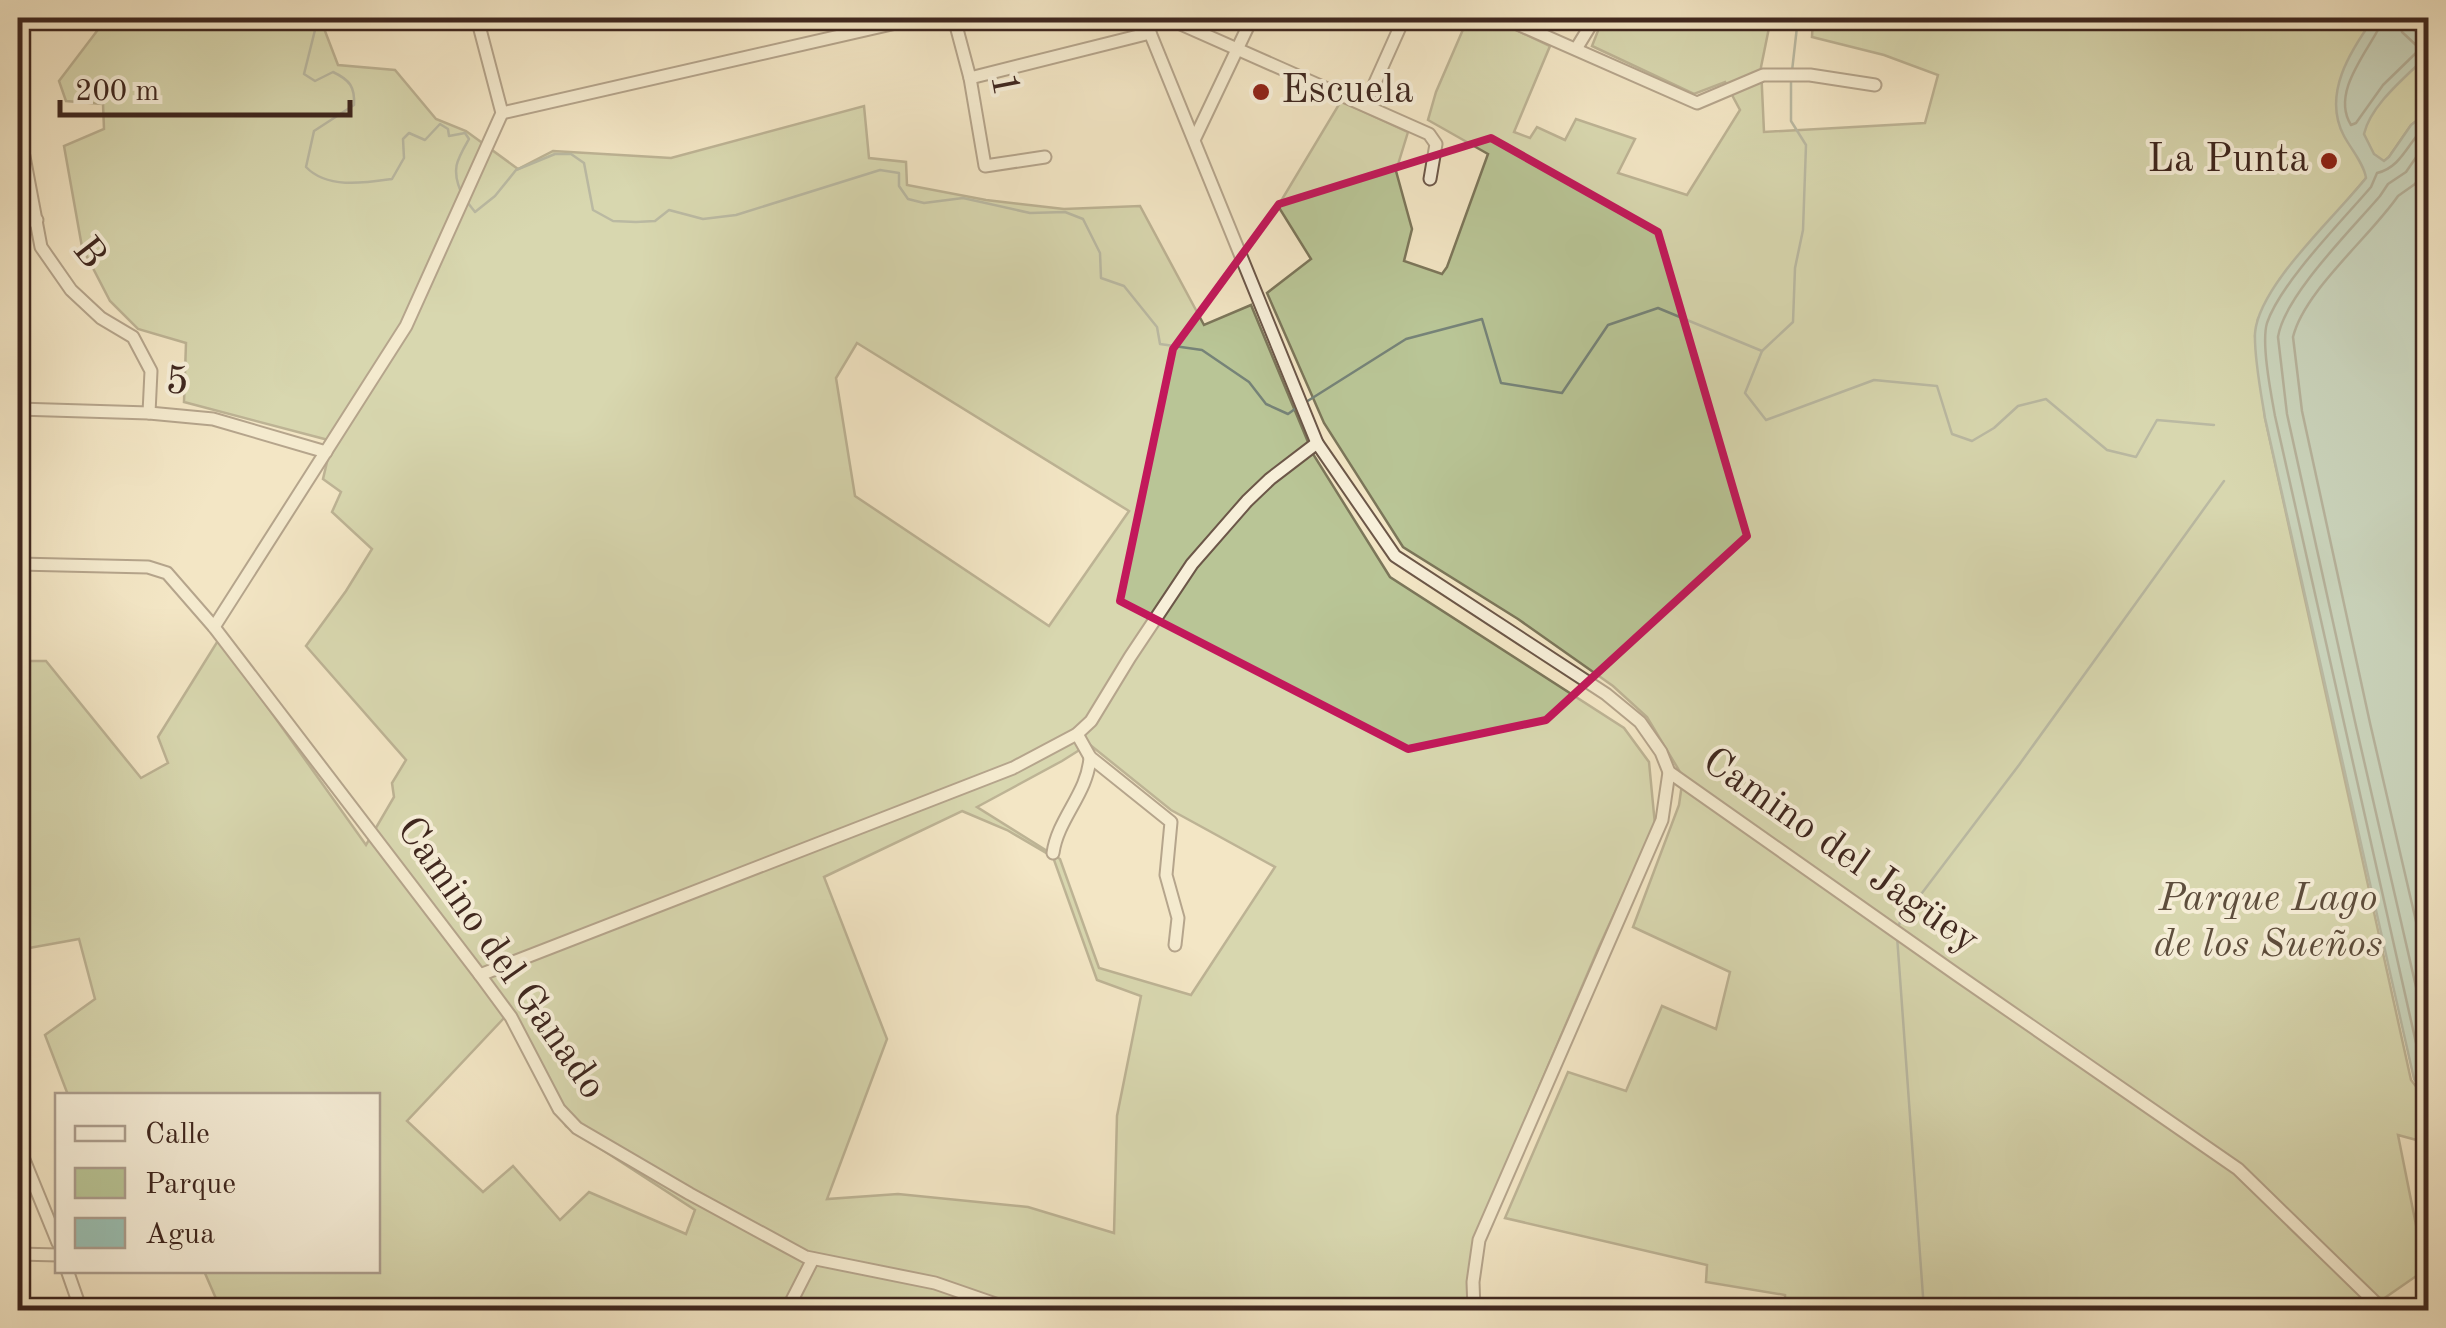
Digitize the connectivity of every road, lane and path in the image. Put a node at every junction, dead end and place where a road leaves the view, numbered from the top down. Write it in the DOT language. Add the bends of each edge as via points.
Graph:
graph roads {
  1 [pos="478,18"];
  2 [pos="918,18"];
  3 [pos="954,18"];
  4 [pos="1144,18"];
  5 [pos="1167,18"];
  6 [pos="1252,18"];
  7 [pos="1404,18"];
  8 [pos="1504,18"];
  9 [pos="1594,18"];
  10 [pos="1150,33"];
  11 [pos="1238,49"];
  12 [pos="1576,50"];
  13 [pos="970,78"];
  14 [pos="1875,84"];
  15 [pos="1365,104"];
  16 [pos="18,107"];
  17 [pos="502,112"];
  18 [pos="1195,138"];
  19 [pos="20,146"];
  20 [pos="1045,157"];
  21 [pos="1430,179"];
  22 [pos="36,220"];
  23 [pos="18,223"];
  24 [pos="18,409"];
  25 [pos="149,413"];
  26 [pos="1317,443"];
  27 [pos="326,452"];
  28 [pos="18,564"];
  29 [pos="214,628"];
  30 [pos="1078,734"];
  31 [pos="1090,757"];
  32 [pos="1670,772"];
  33 [pos="1053,852"];
  34 [pos="1175,945"];
  35 [pos="480,975"];
  36 [pos="18,1146"];
  37 [pos="55,1234"];
  38 [pos="18,1254"];
  39 [pos="55,1255"];
  40 [pos="813,1260"];
  41 [pos="68,1273"];
  42 [pos="78,1310"];
  43 [pos="787,1310"];
  44 [pos="1013,1310"];
  45 [pos="1474,1310"];
  46 [pos="2384,1310"];
  1 -- 17 [label="street"];
  2 -- 17 [label="street"];
  3 -- 13 [label="street, 1"];
  4 -- 10 [label="street, Camino del Jagüey"];
  5 -- 11 [label="street"];
  6 -- 11 [label="street"];
  7 -- 15 [label="street"];
  8 -- 12 [label="street"];
  9 -- 12 [label="street"];
  10 -- 13 [label="street"];
  10 -- 18 [label="street, Camino del Jagüey"];
  11 -- 15 [label="street"];
  11 -- 18 [label="street"];
  12 -- 14 [label="street" via="1697,103 1763,75"];
  13 -- 20 [label="street, 1" via="985,166"];
  15 -- 21 [label="street" via="1428,134 1436,144"];
  16 -- 19 [label="street, B"];
  17 -- 27 [label="street" via="406,326"];
  18 -- 26 [label="street, Camino del Jagüey"];
  19 -- 22 [label="street, B"];
  22 -- 23 [label="street"];
  22 -- 25 [label="street, B" via="41,247 71,290 133,337 151,371"];
  24 -- 25 [label="street, 5"];
  25 -- 27 [label="street, 5" via="213,419"];
  26 -- 30 [label="street" via="1247,501 1192,564"];
  26 -- 32 [label="street, Camino del Jagüey" via="1395,556 1640,722"];
  27 -- 29 [label="street"];
  28 -- 29 [label="street, Camino del Ganado" via="167,573"];
  29 -- 35 [label="street, Camino del Ganado"];
  30 -- 31 [label="street"];
  30 -- 35 [label="street" via="1013,768"];
  31 -- 33 [label="street" via="1088,777"];
  31 -- 34 [label="street" via="1171,822 1166,874 1178,918"];
  32 -- 45 [label="street" via="1662,820 1479,1240"];
  32 -- 46 [label="street, Camino del Jagüey" via="2238,1169"];
  35 -- 40 [label="street, Camino del Ganado" via="559,1110 577,1128"];
  36 -- 37 [label="street"];
  38 -- 39 [label="street"];
  40 -- 43 [label="street"];
  40 -- 44 [label="street, Camino del Ganado" via="935,1282"];
  41 -- 42 [label="street"];
}
